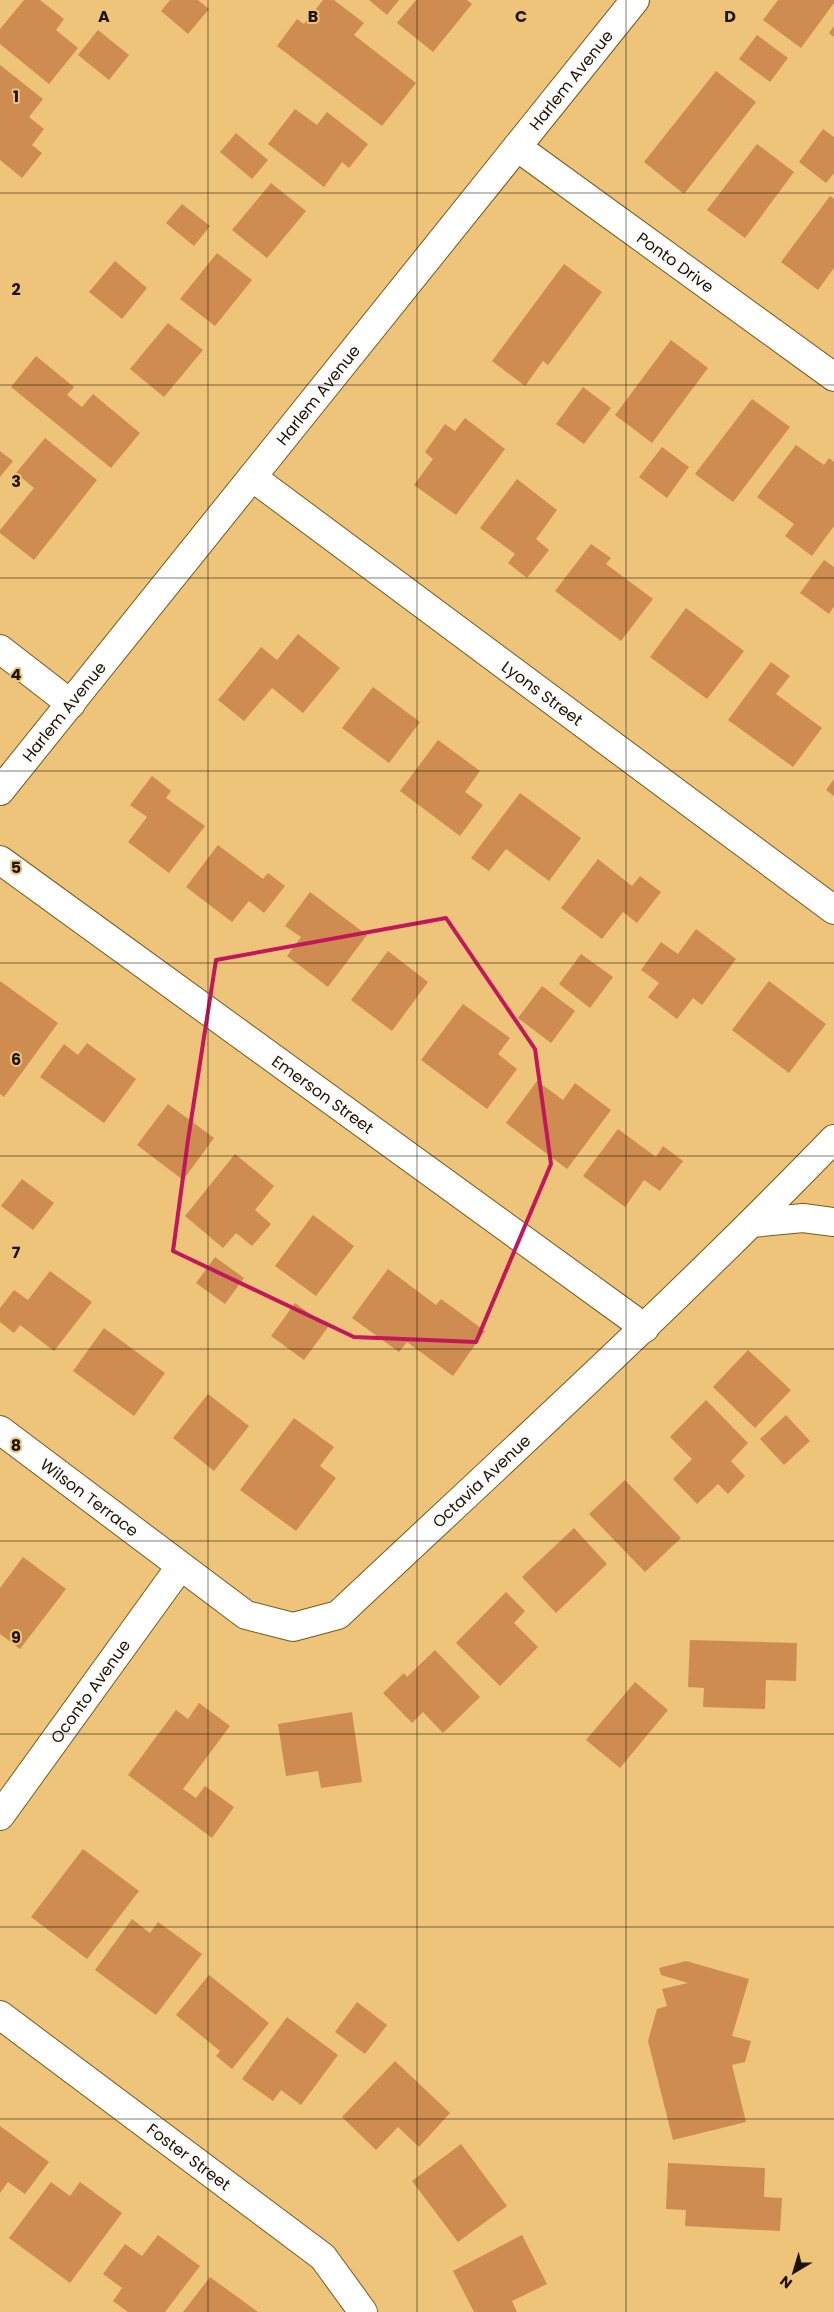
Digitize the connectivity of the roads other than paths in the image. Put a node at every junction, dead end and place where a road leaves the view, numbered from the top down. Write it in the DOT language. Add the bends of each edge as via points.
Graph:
graph roads {
  1 [pos="635,0"];
  2 [pos="517,147"];
  3 [pos="834,377"];
  4 [pos="252,477"];
  5 [pos="0,649"];
  6 [pos="70,704"];
  7 [pos="0,791"];
  8 [pos="0,860"];
  9 [pos="834,910"];
  10 [pos="834,1139"];
  11 [pos="834,1222"];
  12 [pos="752,1224"];
  13 [pos="646,1328"];
  14 [pos="0,1430"];
  15 [pos="180,1567"];
  16 [pos="0,1816"];
  17 [pos="0,2015"];
  18 [pos="364,2312"];
  1 -- 2 [label="street, Harlem Avenue"];
  2 -- 3 [label="street, Ponto Drive"];
  2 -- 4 [label="street, Harlem Avenue"];
  4 -- 6 [label="street, Harlem Avenue"];
  4 -- 9 [label="street, Lyons Street"];
  5 -- 6 [label="street"];
  6 -- 7 [label="street, Harlem Avenue"];
  8 -- 13 [label="street, Emerson Street"];
  10 -- 12 [label="street, Octavia Avenue"];
  11 -- 12 [label="street" via="803,1218"];
  12 -- 13 [label="street, Octavia Avenue"];
  13 -- 15 [label="street, Octavia Avenue" via="338,1615 293,1627 246,1615"];
  14 -- 15 [label="street, Wilson Terrace"];
  15 -- 16 [label="street, Oconto Avenue"];
  17 -- 18 [label="street, Foster Street" via="323,2256"];
}
